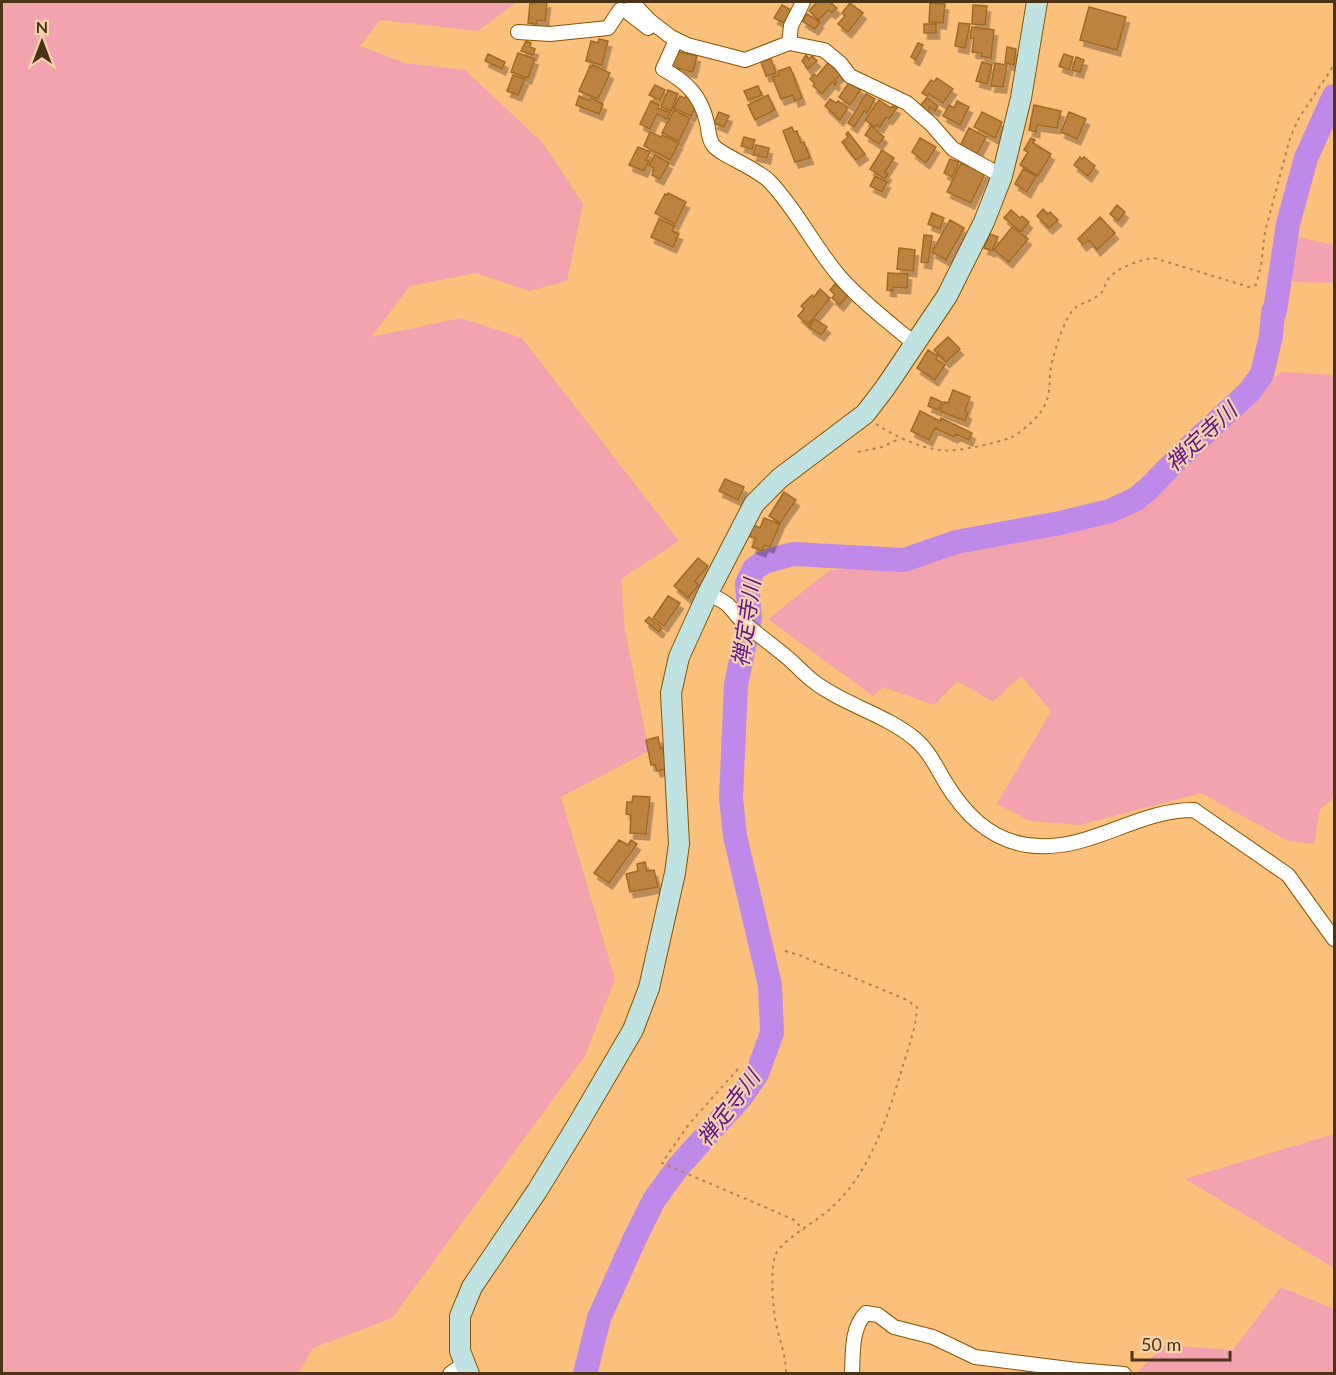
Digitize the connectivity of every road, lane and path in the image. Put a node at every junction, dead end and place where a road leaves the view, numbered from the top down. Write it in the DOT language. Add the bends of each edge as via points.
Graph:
graph roads {
  1 [pos="632,2"];
  2 [pos="803,2"];
  3 [pos="1037,2"];
  4 [pos="654,23"];
  5 [pos="518,32"];
  6 [pos="676,39"];
  7 [pos="789,43"];
  8 [pos="1335,65"];
  9 [pos="1002,176"];
  10 [pos="915,344"];
  11 [pos="866,414"];
  12 [pos="901,438"];
  13 [pos="858,452"];
  14 [pos="708,593"];
  15 [pos="1335,939"];
  16 [pos="785,951"];
  17 [pos="738,1069"];
  18 [pos="804,1230"];
  19 [pos="461,1370"];
  20 [pos="786,1374"];
  21 [pos="852,1374"];
  22 [pos="1124,1374"];
  1 -- 4 [label="street"];
  2 -- 7 [label="street" via="791,26"];
  3 -- 9 [label="main road" via="1021,98"];
  4 -- 5 [label="street" via="649,28 620,10 608,28 550,34"];
  4 -- 6 [label="street"];
  6 -- 7 [label="street" via="745,60"];
  6 -- 10 [label="street" via="663,69 689,87 703,105 714,147 769,180 840,277"];
  7 -- 9 [label="street" via="824,50 850,76 907,103 953,149"];
  8 -- 12 [label="path" via="1290,138 1265,232 1256,285 1249,287 1154,258 1141,259 1109,277 1102,292 1071,311 1050,373 1050,395 1039,415 1012,437 943,451"];
  9 -- 10 [label="main road" via="947,296"];
  10 -- 11 [label="main road"];
  11 -- 12 [label="path"];
  11 -- 14 [label="main road" via="780,478 754,504"];
  12 -- 13 [label="path"];
  14 -- 15 [label="street" via="727,605 813,681 916,740 965,812 993,834 1024,845 1070,845 1153,816 1194,810 1288,875"];
  14 -- 19 [label="main road" via="679,657 671,693 678,844 649,988 633,1030 575,1129 472,1287 460,1316"];
  16 -- 18 [label="path" via="917,1007 916,1024 888,1114 865,1166 831,1209"];
  17 -- 18 [label="path" via="689,1124 662,1164 794,1220"];
  18 -- 20 [label="path" via="776,1254 773,1270"];
  21 -- 22 [label="street" via="858,1321 866,1313 975,1357"];
}
